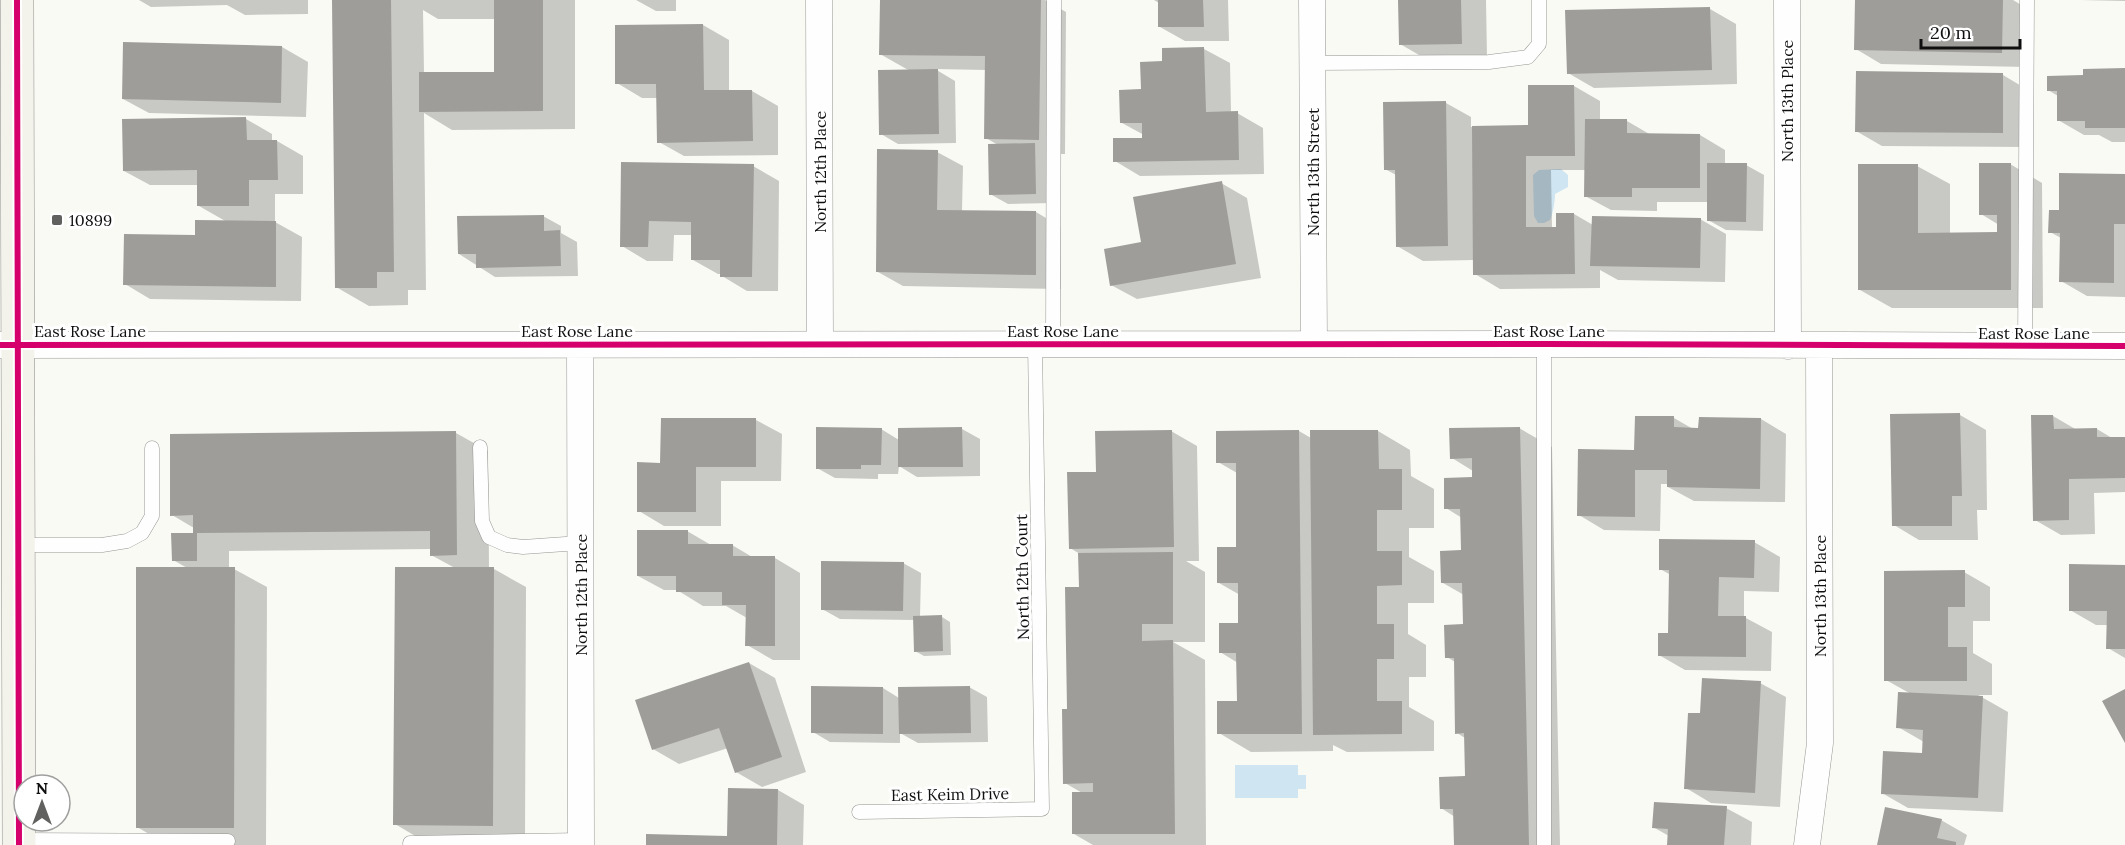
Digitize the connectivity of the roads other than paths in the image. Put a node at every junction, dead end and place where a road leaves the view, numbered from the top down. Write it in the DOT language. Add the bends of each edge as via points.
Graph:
graph roads {
  1 [pos="16,0"];
  2 [pos="819,0"];
  3 [pos="1054,0"];
  4 [pos="1312,0"];
  5 [pos="1539,0"];
  6 [pos="1787,0"];
  7 [pos="2026,0"];
  8 [pos="1312,63"];
  9 [pos="580,344"];
  10 [pos="820,344"];
  11 [pos="1044,344"];
  12 [pos="1314,344"];
  13 [pos="1544,344"];
  14 [pos="9,345"];
  15 [pos="1788,346"];
  16 [pos="2125,346"];
  17 [pos="1819,347"];
  18 [pos="2025,347"];
  19 [pos="480,447"];
  20 [pos="152,448"];
  21 [pos="580,543"];
  22 [pos="19,545"];
  23 [pos="10,666"];
  24 [pos="1042,809"];
  25 [pos="859,812"];
  26 [pos="228,841"];
  27 [pos="19,842"];
  28 [pos="410,843"];
  29 [pos="581,843"];
  30 [pos="1544,845"];
  31 [pos="1807,845"];
  1 -- 14 [label="street"];
  2 -- 10 [label="street, North 12th Place"];
  3 -- 11 [label="lane, North 12th Court"];
  4 -- 8 [label="street, North 13th Street"];
  5 -- 8 [label="lane" via="1539,44 1528,57 1490,62"];
  6 -- 15 [label="street, North 13th Place"];
  7 -- 18 [label="lane"];
  8 -- 12 [label="street, North 13th Street"];
  9 -- 10 [label="street, East Rose Lane"];
  9 -- 14 [label="street, East Rose Lane"];
  9 -- 21 [label="street, North 12th Place"];
  10 -- 11 [label="street, East Rose Lane"];
  11 -- 12 [label="street, East Rose Lane"];
  11 -- 24 [label="lane, North 12th Court"];
  12 -- 13 [label="street, East Rose Lane"];
  13 -- 15 [label="street, East Rose Lane"];
  13 -- 30 [label="lane"];
  14 -- 22 [label="street"];
  15 -- 17 [label="street, East Rose Lane"];
  16 -- 18 [label="street, East Rose Lane"];
  17 -- 18 [label="street, East Rose Lane"];
  17 -- 31 [label="street, North 13th Place" via="1820,743"];
  19 -- 21 [label="lane" via="482,521 489,537 523,547"];
  20 -- 22 [label="lane" via="152,516 142,533 127,542 102,545"];
  21 -- 29 [label="street, North 12th Place"];
  22 -- 23 [label="street"];
  23 -- 27 [label="street"];
  24 -- 25 [label="lane, East Keim Drive"];
  26 -- 27 [label="lane"];
  28 -- 29 [label="lane"];
}
